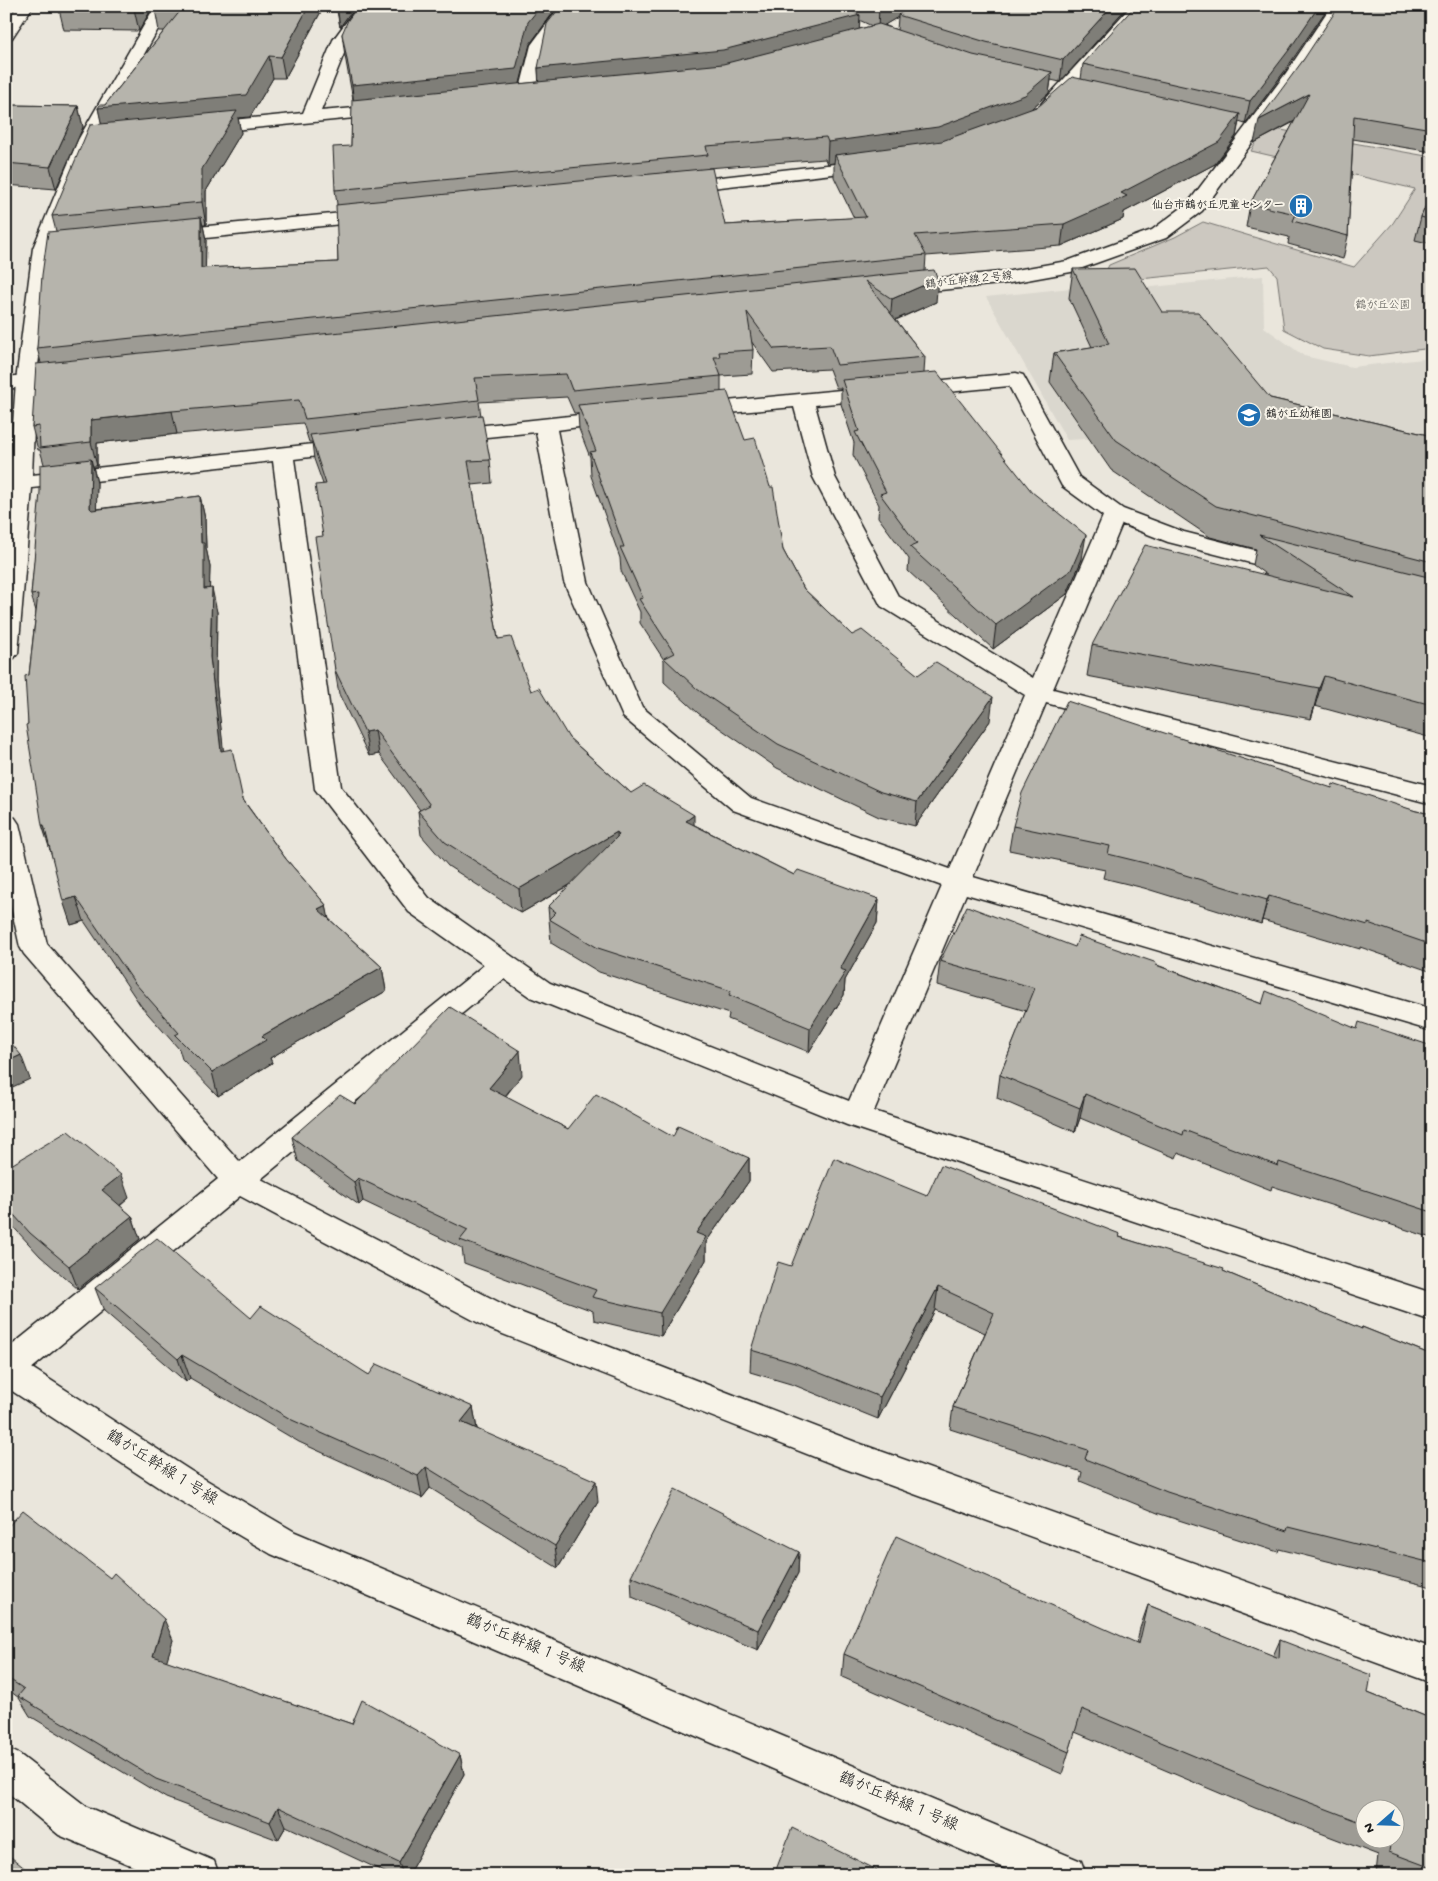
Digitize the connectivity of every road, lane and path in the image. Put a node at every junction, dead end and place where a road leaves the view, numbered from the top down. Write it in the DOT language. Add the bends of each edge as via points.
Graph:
graph roads {
  1 [pos="25,6"];
  2 [pos="163,6"];
  3 [pos="367,6"];
  4 [pos="569,6"];
  5 [pos="1140,6"];
  6 [pos="1339,6"];
  7 [pos="6,35"];
  8 [pos="1046,86"];
  9 [pos="1065,90"];
  10 [pos="1085,94"];
  11 [pos="547,95"];
  12 [pos="527,97"];
  13 [pos="507,99"];
  14 [pos="409,108"];
  15 [pos="1037,115"];
  16 [pos="310,118"];
  17 [pos="1231,128"];
  18 [pos="184,130"];
  19 [pos="1250,132"];
  20 [pos="106,138"];
  21 [pos="87,140"];
  22 [pos="883,163"];
  23 [pos="655,189"];
  24 [pos="394,214"];
  25 [pos="150,238"];
  26 [pos="62,246"];
  27 [pos="43,248"];
  28 [pos="882,290"];
  29 [pos="95,374"];
  30 [pos="16,382"];
  31 [pos="803,400"];
  32 [pos="674,412"];
  33 [pos="635,415"];
  34 [pos="546,424"];
  35 [pos="429,437"];
  36 [pos="371,444"];
  37 [pos="283,454"];
  38 [pos="20,484"];
  39 [pos="1115,514"];
  40 [pos="1309,571"];
  41 [pos="6,653"];
  42 [pos="1039,693"];
  43 [pos="1432,795"];
  44 [pos="6,824"];
  45 [pos="958,882"];
  46 [pos="502,965"];
  47 [pos="1432,1020"];
  48 [pos="857,1117"];
  49 [pos="238,1181"];
  50 [pos="1432,1307"];
  51 [pos="6,1370"];
  52 [pos="1432,1666"];
  53 [pos="6,1767"];
  54 [pos="200,1875"];
  55 [pos="1067,1875"];
  1 -- 7 [label="street"];
  2 -- 21 [label="street"];
  3 -- 16 [label="street" via="341,40"];
  4 -- 12 [label="street" via="539,45"];
  5 -- 9 [label="street"];
  6 -- 19 [label="street, 鶴が丘幹線２号線"];
  8 -- 9 [label="street"];
  9 -- 10 [label="street"];
  9 -- 15 [label="street"];
  11 -- 12 [label="street"];
  12 -- 13 [label="street"];
  14 -- 16 [label="street"];
  16 -- 18 [label="street"];
  17 -- 19 [label="street"];
  19 -- 28 [label="street, 鶴が丘幹線２号線" via="1195,207 1158,234 1071,266 1010,277"];
  20 -- 21 [label="street"];
  21 -- 27 [label="street"];
  22 -- 23 [label="street"];
  24 -- 25 [label="street"];
  26 -- 27 [label="street"];
  27 -- 30 [label="street"];
  29 -- 30 [label="street"];
  30 -- 38 [label="street"];
  31 -- 32 [label="street"];
  31 -- 39 [label="street" via="1016,380 1070,481"];
  31 -- 42 [label="street" via="824,477 889,601"];
  33 -- 34 [label="street"];
  34 -- 35 [label="street"];
  34 -- 45 [label="street" via="576,582 632,711 742,804"];
  36 -- 37 [label="street"];
  37 -- 38 [label="street"];
  37 -- 46 [label="street" via="328,789 419,905"];
  38 -- 41 [label="street"];
  39 -- 40 [label="street" via="1176,537"];
  39 -- 42 [label="street"];
  42 -- 43 [label="street"];
  42 -- 45 [label="street"];
  44 -- 49 [label="street" via="34,947"];
  45 -- 47 [label="street"];
  45 -- 48 [label="street"];
  46 -- 48 [label="street" via="540,990"];
  46 -- 49 [label="street"];
  48 -- 50 [label="street"];
  49 -- 51 [label="street"];
  49 -- 52 [label="street" via="501,1319 852,1456"];
  51 -- 55 [label="street, 鶴が丘幹線１号線" via="179,1482 283,1543"];
  53 -- 54 [label="street" via="73,1821"];
}
